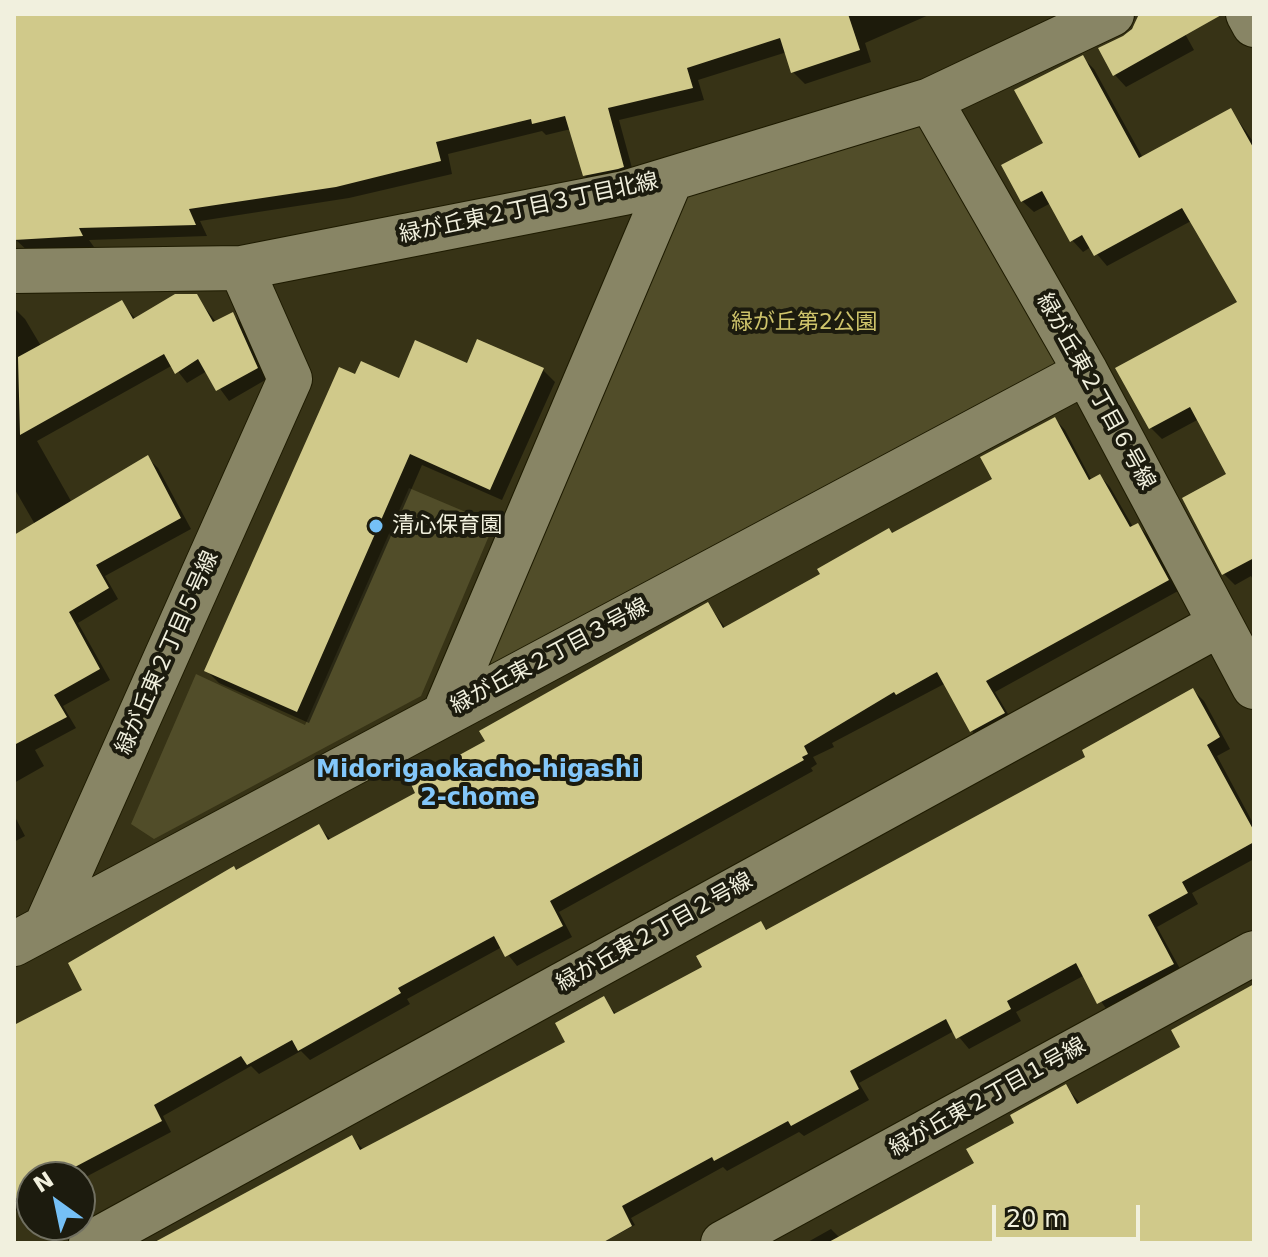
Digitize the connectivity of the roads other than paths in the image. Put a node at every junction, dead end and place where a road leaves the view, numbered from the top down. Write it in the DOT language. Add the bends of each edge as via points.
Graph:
graph roads {
  1 [pos="1112,14"];
  2 [pos="1248,14"];
  3 [pos="1254,25"];
  4 [pos="930,100"];
  5 [pos="671,179"];
  6 [pos="241,268"];
  7 [pos="14,271"];
  8 [pos="1086,372"];
  9 [pos="1220,624"];
  10 [pos="1254,687"];
  11 [pos="444,714"];
  12 [pos="30,935"];
  13 [pos="1254,953"];
  14 [pos="91,1243"];
  15 [pos="723,1243"];
  1 -- 4 [label="street, 緑が丘東２丁目３丁目北線"];
  2 -- 3 [label="street"];
  4 -- 5 [label="street, 緑が丘東２丁目３丁目北線"];
  4 -- 8 [label="street, 緑が丘東２丁目６号線"];
  5 -- 6 [label="street, 緑が丘東２丁目３丁目北線" via="624,193"];
  5 -- 11 [label="street"];
  6 -- 7 [label="street, 緑が丘東２丁目３丁目北線"];
  6 -- 12 [label="street, 緑が丘東２丁目５号線" via="290,379"];
  8 -- 9 [label="street, 緑が丘東２丁目６号線"];
  8 -- 11 [label="street, 緑が丘東２丁目３号線"];
  9 -- 10 [label="street, 緑が丘東２丁目６号線"];
  9 -- 14 [label="street, 緑が丘東２丁目２号線"];
  11 -- 12 [label="street, 緑が丘東２丁目３号線"];
  13 -- 15 [label="street, 緑が丘東２丁目１号線"];
}
